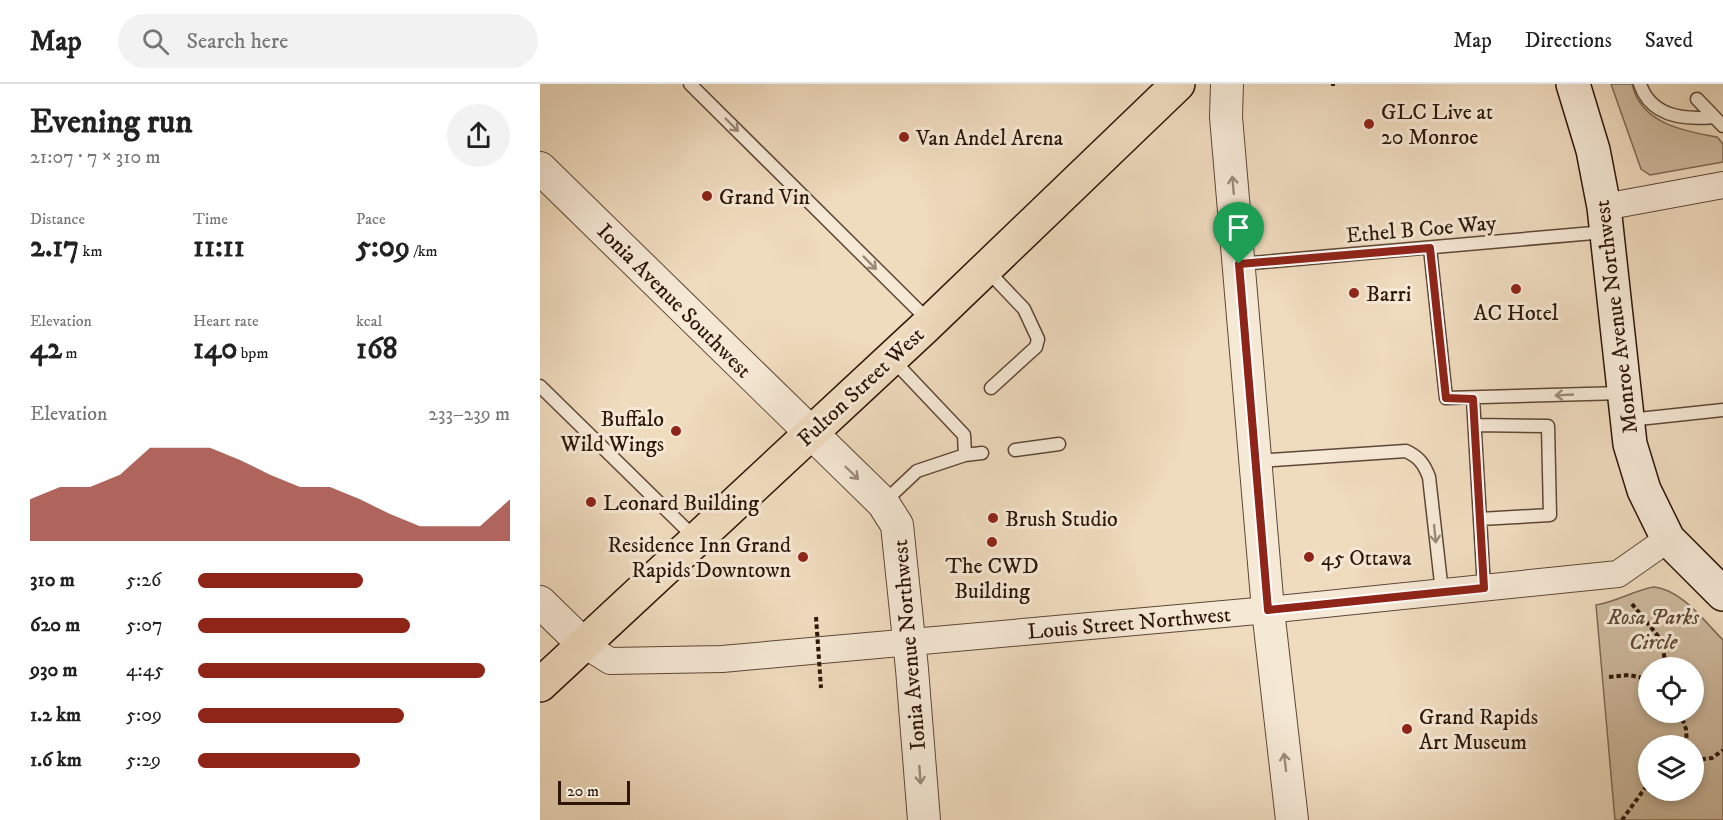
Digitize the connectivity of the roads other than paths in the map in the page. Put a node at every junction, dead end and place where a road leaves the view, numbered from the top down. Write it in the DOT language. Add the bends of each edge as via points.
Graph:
graph roads {
  1 [pos="690,84"];
  2 [pos="1178,84"];
  3 [pos="1227,84"];
  4 [pos="1573,84"];
  5 [pos="1640,84"];
  6 [pos="1697,99"];
  7 [pos="1714,117"];
  8 [pos="1723,126"];
  9 [pos="540,168"];
  10 [pos="1723,185"];
  11 [pos="1605,220"];
  12 [pos="1430,248"];
  13 [pos="1239,264"];
  14 [pos="986,269"];
  15 [pos="930,322"];
  16 [pos="891,358"];
  17 [pos="540,386"];
  18 [pos="992,388"];
  19 [pos="1473,399"];
  20 [pos="1624,407"];
  21 [pos="1723,410"];
  22 [pos="1475,425"];
  23 [pos="809,432"];
  24 [pos="1059,444"];
  25 [pos="1015,450"];
  26 [pos="982,453"];
  27 [pos="966,455"];
  28 [pos="1256,461"];
  29 [pos="883,503"];
  30 [pos="1480,519"];
  31 [pos="696,539"];
  32 [pos="1668,539"];
  33 [pos="1484,588"];
  34 [pos="1442,592"];
  35 [pos="1723,594"];
  36 [pos="540,602"];
  37 [pos="1268,610"];
  38 [pos="910,641"];
  39 [pos="583,644"];
  40 [pos="540,685"];
  41 [pos="924,820"];
  42 [pos="1292,820"];
  1 -- 15 [label="lane, one-way"];
  2 -- 14 [label="main road, Fulton Street West"];
  13 -- 3 [label="street, one-way" via="1226,117"];
  4 -- 11 [label="main road, Monroe Avenue Northwest" via="1593,150"];
  5 -- 7 [label="lane" via="1647,97 1669,116"];
  6 -- 7 [label="lane"];
  7 -- 8 [label="lane"];
  9 -- 23 [label="street, Ionia Avenue Southwest"];
  10 -- 11 [label="street"];
  11 -- 12 [label="lane, Ethel B Coe Way"];
  11 -- 20 [label="main road, Monroe Avenue Northwest"];
  12 -- 13 [label="lane, Ethel B Coe Way"];
  12 -- 19 [label="lane" via="1446,398"];
  13 -- 28 [label="street"];
  14 -- 15 [label="main road, Fulton Street West"];
  14 -- 18 [label="lane" via="1024,309 1038,339 1036,347"];
  15 -- 16 [label="main road, Fulton Street West"];
  16 -- 23 [label="main road, Fulton Street West"];
  16 -- 27 [label="lane" via="964,435"];
  17 -- 31 [label="lane"];
  20 -- 19 [label="lane, one-way"];
  19 -- 22 [label="lane"];
  20 -- 21 [label="lane"];
  20 -- 32 [label="main road, Monroe Avenue Northwest" via="1644,490"];
  22 -- 30 [label="lane"];
  22 -- 30 [label="lane" via="1548,426 1550,515"];
  23 -- 29 [label="street, Ionia Avenue Northwest, one-way"];
  23 -- 31 [label="main road, Fulton Street West"];
  24 -- 25 [label="lane"];
  26 -- 27 [label="lane"];
  27 -- 29 [label="lane" via="917,471"];
  28 -- 34 [label="lane, one-way" via="1406,451 1415,455 1429,477"];
  28 -- 37 [label="street"];
  29 -- 38 [label="street, Ionia Avenue Northwest" via="897,525"];
  30 -- 33 [label="lane"];
  31 -- 39 [label="main road, Fulton Street West"];
  32 -- 33 [label="street, Louis Street Northwest" via="1618,574"];
  32 -- 35 [label="main road, Monroe Avenue Northwest"];
  33 -- 34 [label="street, Louis Street Northwest"];
  34 -- 37 [label="street, Louis Street Northwest"];
  36 -- 39 [label="street"];
  37 -- 38 [label="street, Louis Street Northwest"];
  42 -- 37 [label="street, one-way"];
  38 -- 39 [label="street, Louis Street Northwest" via="722,659 622,662 610,661"];
  38 -- 41 [label="street, Ionia Avenue Northwest, one-way"];
  39 -- 40 [label="main road, Fulton Street West"];
}
